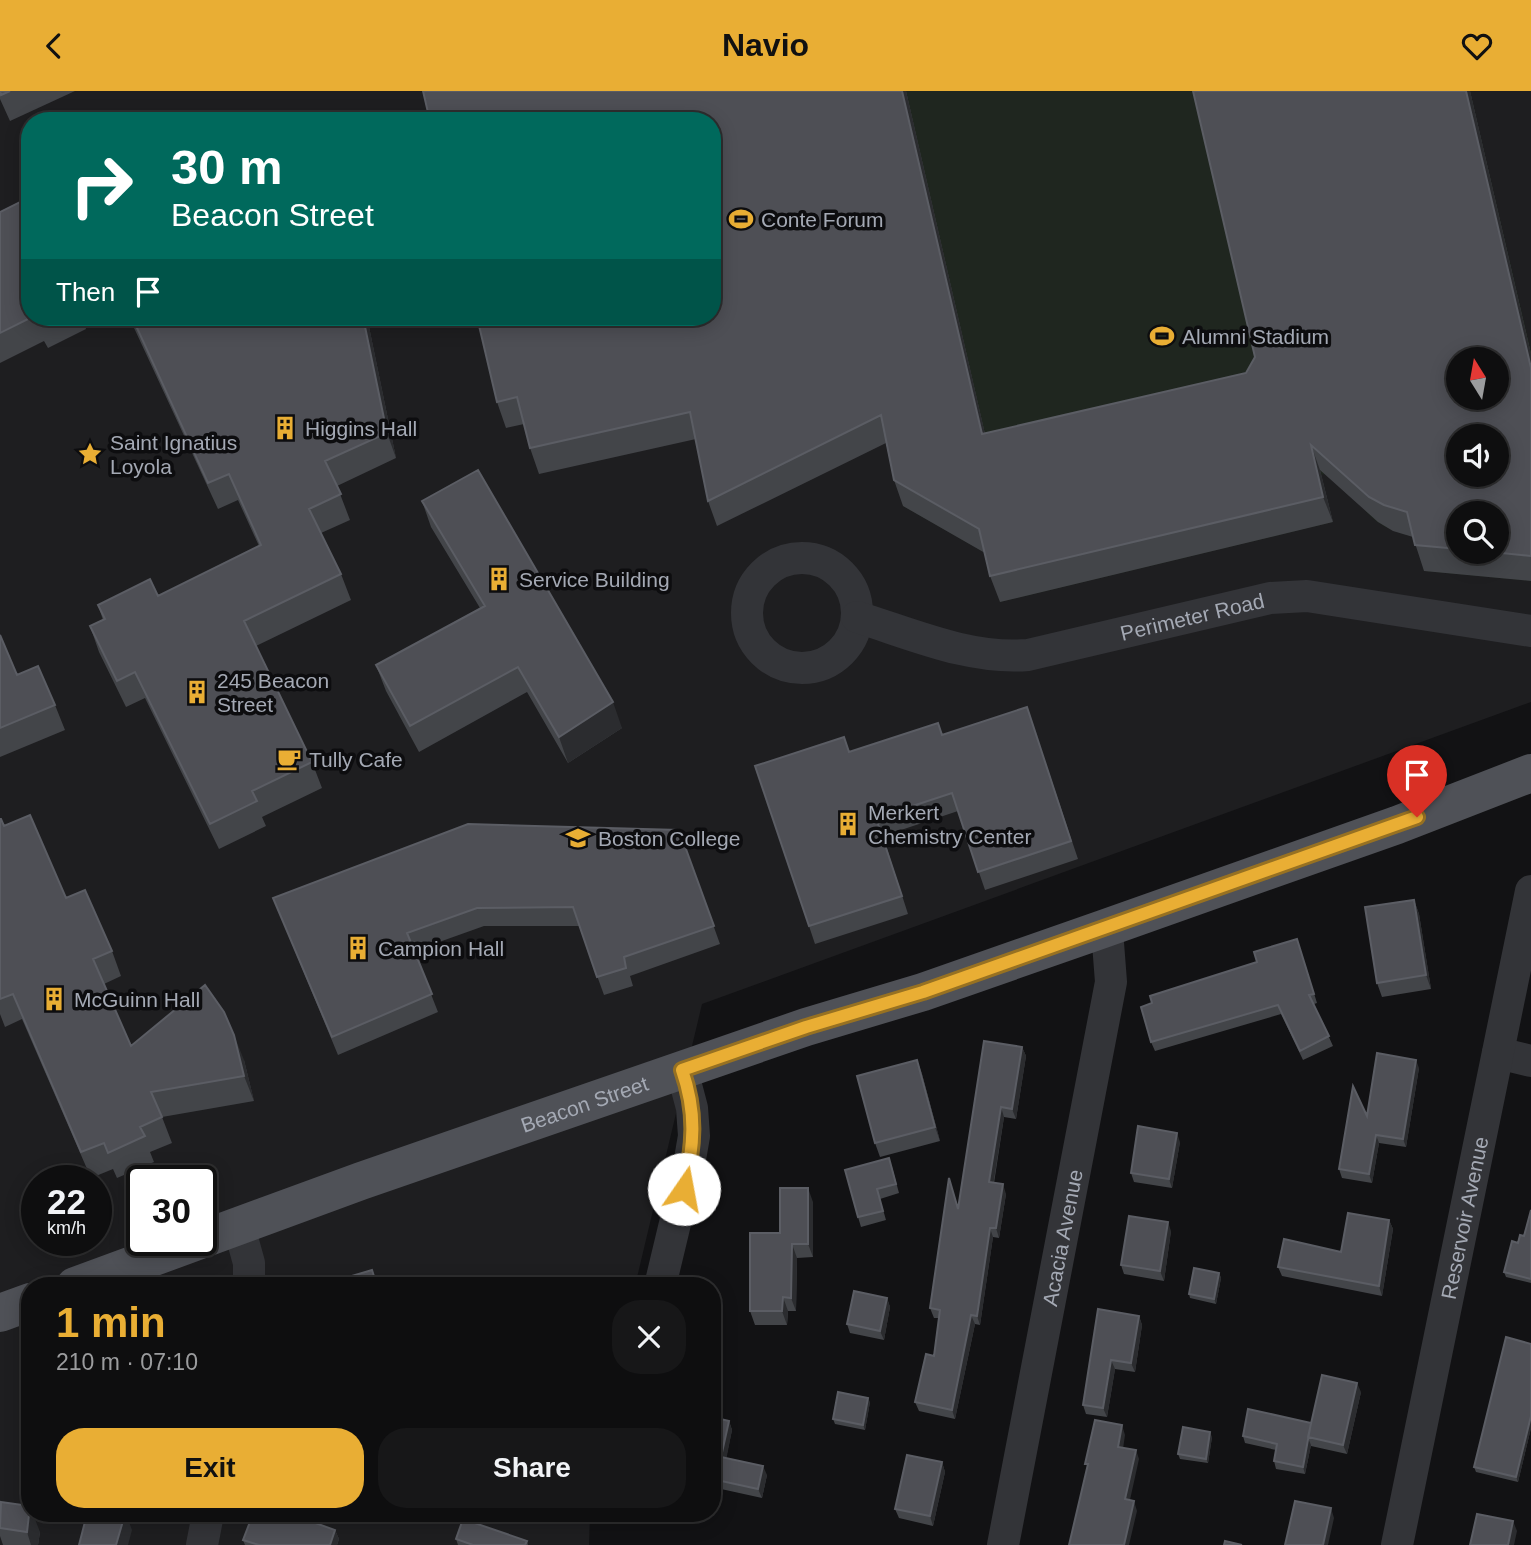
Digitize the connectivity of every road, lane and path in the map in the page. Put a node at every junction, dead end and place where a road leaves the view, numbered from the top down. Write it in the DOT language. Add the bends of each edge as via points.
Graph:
graph roads {
  1 [pos="858,617"];
  2 [pos="1531,631"];
  3 [pos="1531,773"];
  4 [pos="1531,891"];
  5 [pos="1103,929"];
  6 [pos="1497,1053"];
  7 [pos="1531,1061"];
  8 [pos="682,1070"];
  9 [pos="239,1227"];
  10 [pos="100,1277"];
  11 [pos="249,1277"];
  12 [pos="662,1277"];
  13 [pos="21,1305"];
  14 [pos="0,1313"];
  15 [pos="206,1522"];
  16 [pos="202,1545"];
  17 [pos="1003,1545"];
  18 [pos="1397,1545"];
  1 -- 2 [label="street, Perimeter Road" via="1004,657 1288,596"];
  3 -- 5 [label="main road, Beacon Street"];
  4 -- 6 [label="street, Reservoir Avenue"];
  5 -- 8 [label="main road, Beacon Street"];
  5 -- 17 [label="street, Acacia Avenue" via="1111,982"];
  6 -- 7 [label="street"];
  6 -- 18 [label="street, Reservoir Avenue"];
  8 -- 9 [label="main road, Beacon Street"];
  8 -- 12 [label="street" via="694,1136"];
  9 -- 10 [label="main road, Beacon Street"];
  9 -- 11 [label="street"];
  13 -- 14 [label="main road"];
  15 -- 16 [label="street"];
}
